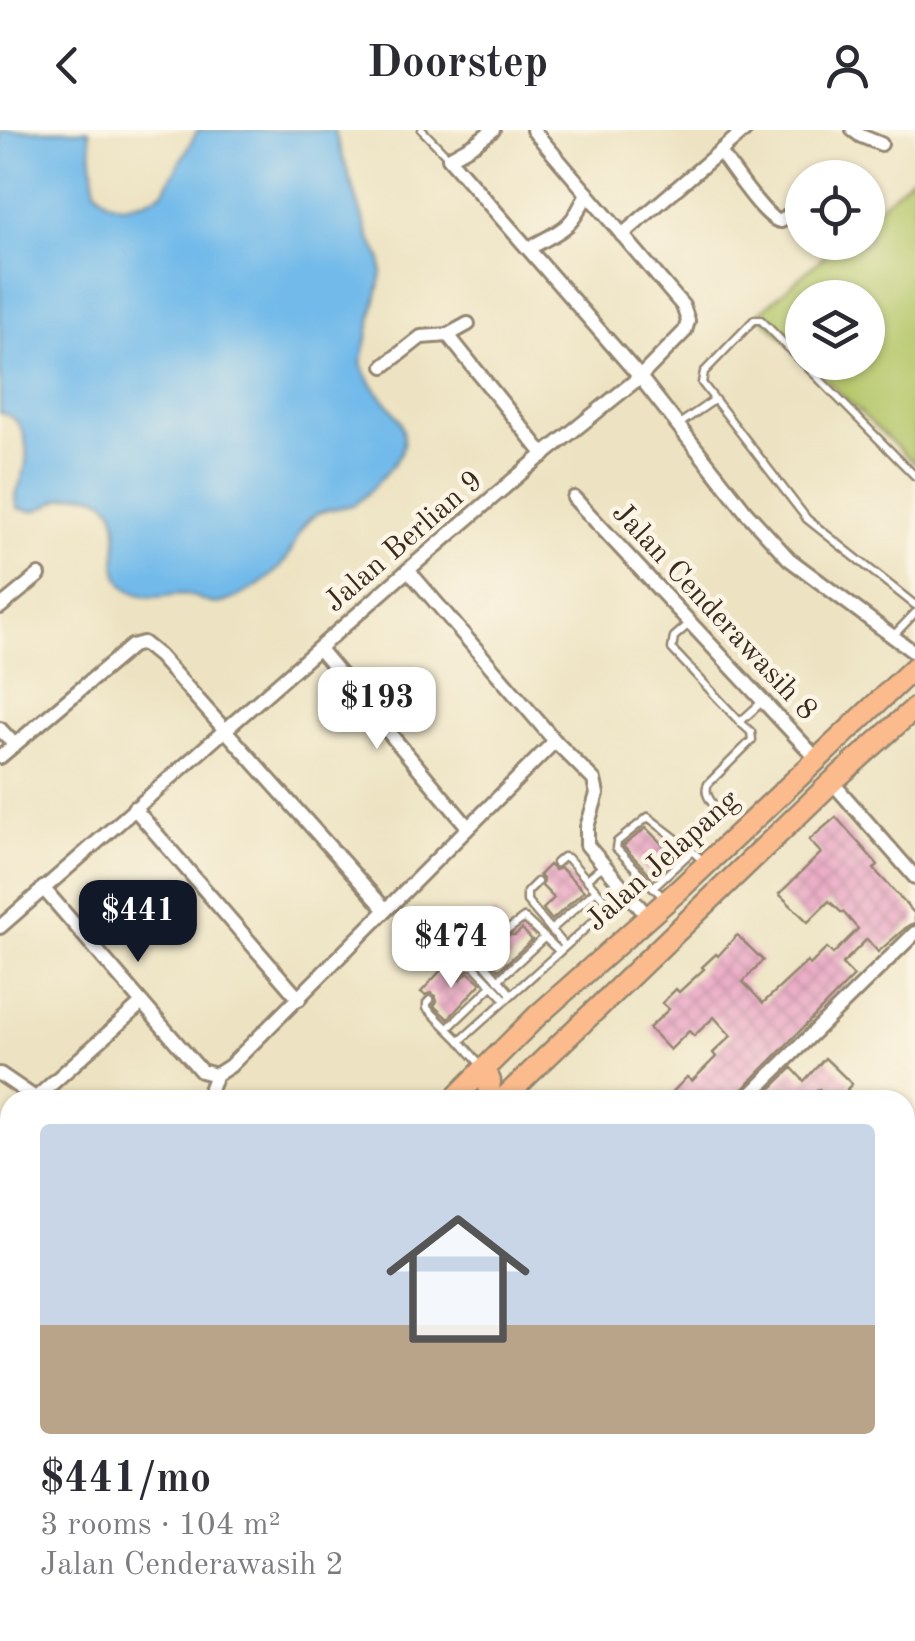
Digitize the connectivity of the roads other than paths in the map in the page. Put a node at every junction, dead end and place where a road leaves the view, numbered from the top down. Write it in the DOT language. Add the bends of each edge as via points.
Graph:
graph roads {
  1 [pos="422,130"];
  2 [pos="493,130"];
  3 [pos="744,130"];
  4 [pos="854,130"];
  5 [pos="541,133"];
  6 [pos="882,144"];
  7 [pos="720,152"];
  8 [pos="449,158"];
  9 [pos="587,193"];
  10 [pos="785,219"];
  11 [pos="622,235"];
  12 [pos="529,248"];
  13 [pos="468,324"];
  14 [pos="448,334"];
  15 [pos="384,366"];
  16 [pos="640,377"];
  17 [pos="714,400"];
  18 [pos="678,426"];
  19 [pos="544,454"];
  20 [pos="915,476"];
  21 [pos="574,498"];
  22 [pos="408,570"];
  23 [pos="40,575"];
  24 [pos="915,604"];
  25 [pos="0,607"];
  26 [pos="915,614"];
  27 [pos="690,622"];
  28 [pos="892,637"];
  29 [pos="319,649"];
  30 [pos="915,653"];
  31 [pos="915,668"];
  32 [pos="763,702"];
  33 [pos="915,708"];
  34 [pos="740,722"];
  35 [pos="0,729"];
  36 [pos="224,731"];
  37 [pos="555,741"];
  38 [pos="14,744"];
  39 [pos="0,757"];
  40 [pos="818,760"];
  41 [pos="832,782"];
  42 [pos="134,808"];
  43 [pos="717,810"];
  44 [pos="468,826"];
  45 [pos="699,858"];
  46 [pos="556,863"];
  47 [pos="604,865"];
  48 [pos="915,877"];
  49 [pos="587,879"];
  50 [pos="537,882"];
  51 [pos="43,888"];
  52 [pos="596,890"];
  53 [pos="626,892"];
  54 [pos="660,894"];
  55 [pos="610,906"];
  56 [pos="385,909"];
  57 [pos="648,917"];
  58 [pos="0,927"];
  59 [pos="509,929"];
  60 [pos="548,933"];
  61 [pos="915,933"];
  62 [pos="493,943"];
  63 [pos="562,949"];
  64 [pos="456,974"];
  65 [pos="495,983"];
  66 [pos="508,997"];
  67 [pos="299,998"];
  68 [pos="430,1000"];
  69 [pos="142,1003"];
  70 [pos="448,1028"];
  71 [pos="460,1041"];
  72 [pos="550,1054"];
  73 [pos="484,1068"];
  74 [pos="0,1074"];
  75 [pos="216,1076"];
  76 [pos="24,1090"];
  77 [pos="47,1090"];
  78 [pos="210,1090"];
  79 [pos="463,1090"];
  80 [pos="489,1090"];
  81 [pos="512,1090"];
  82 [pos="755,1090"];
  1 -- 8 [label="lane"];
  2 -- 8 [label="street"];
  3 -- 7 [label="street"];
  4 -- 6 [label="street"];
  5 -- 9 [label="street"];
  7 -- 10 [label="street" via="767,215"];
  7 -- 11 [label="street"];
  8 -- 12 [label="street"];
  9 -- 11 [label="street"];
  9 -- 12 [label="street" via="564,229"];
  11 -- 16 [label="street, Jalan Berlian 9" via="688,320"];
  12 -- 16 [label="street"];
  13 -- 14 [label="street"];
  14 -- 15 [label="street" via="421,337"];
  14 -- 19 [label="street"];
  16 -- 18 [label="street"];
  16 -- 19 [label="street, Jalan Berlian 9"];
  17 -- 18 [label="lane"];
  17 -- 20 [label="lane" via="702,383 704,372 761,320"];
  17 -- 24 [label="lane" via="807,519"];
  18 -- 28 [label="street" via="789,558"];
  19 -- 22 [label="street, Jalan Berlian 9"];
  21 -- 27 [label="street, Jalan Cenderawasih 8"];
  22 -- 29 [label="street, Jalan Berlian 9"];
  22 -- 37 [label="street"];
  23 -- 25 [label="street"];
  26 -- 28 [label="lane"];
  27 -- 32 [label="street, Jalan Cenderawasih 8"];
  27 -- 34 [label="lane" via="672,650"];
  28 -- 30 [label="street"];
  29 -- 36 [label="street, Jalan Berlian 9"];
  29 -- 44 [label="street"];
  31 -- 40 [label="main road, Jalan Jelapang"];
  32 -- 34 [label="lane"];
  32 -- 40 [label="street, Jalan Cenderawasih 8"];
  33 -- 41 [label="main road, Jalan Jelapang"];
  34 -- 43 [label="lane" via="752,740 708,784 706,794"];
  35 -- 38 [label="street"];
  36 -- 38 [label="street" via="143,643"];
  36 -- 42 [label="street, Jalan Berlian 9"];
  36 -- 56 [label="street"];
  37 -- 44 [label="street"];
  37 -- 47 [label="street" via="594,780 587,845"];
  38 -- 39 [label="street"];
  40 -- 45 [label="main road, Jalan Jelapang"];
  41 -- 48 [label="street"];
  41 -- 72 [label="main road, Jalan Jelapang"];
  42 -- 51 [label="street, Jalan Berlian 9"];
  42 -- 67 [label="street"];
  44 -- 56 [label="street"];
  45 -- 54 [label="main road, Jalan Jelapang"];
  45 -- 54 [label="lane" via="648,817 618,842 616,848"];
  46 -- 49 [label="lane" via="568,858"];
  47 -- 49 [label="lane"];
  47 -- 53 [label="street"];
  49 -- 52 [label="lane"];
  50 -- 60 [label="lane" via="527,901"];
  51 -- 58 [label="street, Jalan Berlian 9"];
  51 -- 69 [label="street"];
  52 -- 55 [label="lane"];
  52 -- 60 [label="lane"];
  53 -- 55 [label="lane"];
  53 -- 57 [label="street"];
  54 -- 57 [label="main road, Jalan Jelapang"];
  55 -- 63 [label="lane"];
  56 -- 67 [label="street"];
  57 -- 73 [label="main road, Jalan Jelapang"];
  59 -- 60 [label="lane" via="524,918"];
  60 -- 63 [label="lane"];
  60 -- 65 [label="lane"];
  61 -- 82 [label="street"];
  62 -- 65 [label="lane" via="480,958"];
  63 -- 66 [label="lane"];
  64 -- 65 [label="lane" via="469,964"];
  65 -- 66 [label="lane"];
  65 -- 70 [label="lane"];
  66 -- 71 [label="lane"];
  67 -- 75 [label="street"];
  68 -- 70 [label="lane" via="428,1008"];
  69 -- 75 [label="street" via="200,1071"];
  69 -- 77 [label="street"];
  70 -- 71 [label="lane"];
  71 -- 73 [label="lane"];
  72 -- 73 [label="main road" via="508,1074"];
  72 -- 81 [label="main road, Jalan Jelapang"];
  73 -- 79 [label="main road, Jalan Jelapang"];
  73 -- 80 [label="main road"];
  74 -- 76 [label="street"];
  75 -- 78 [label="street"];
}
